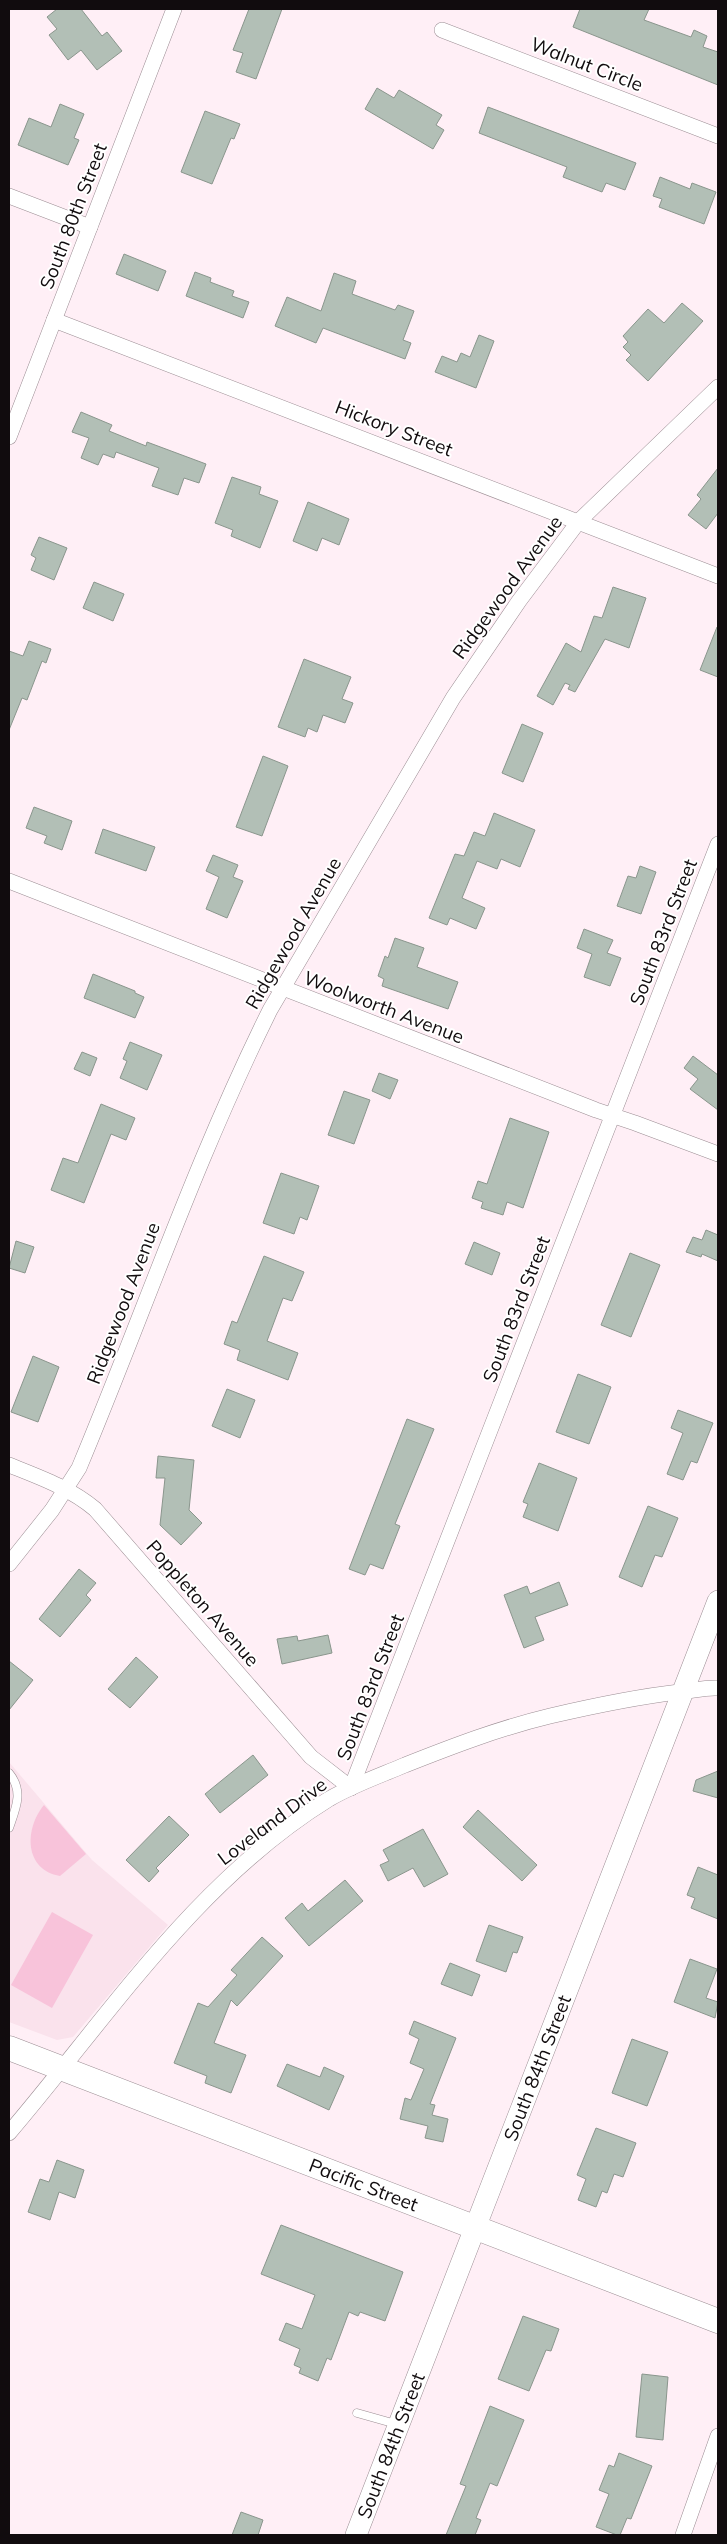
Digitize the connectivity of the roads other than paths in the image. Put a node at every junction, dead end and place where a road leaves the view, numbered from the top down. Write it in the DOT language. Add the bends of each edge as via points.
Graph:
graph roads {
  1 [pos="174,9"];
  2 [pos="442,30"];
  3 [pos="718,136"];
  4 [pos="9,196"];
  5 [pos="90,227"];
  6 [pos="54,320"];
  7 [pos="718,387"];
  8 [pos="9,437"];
  9 [pos="579,521"];
  10 [pos="718,576"];
  11 [pos="718,844"];
  12 [pos="9,881"];
  13 [pos="282,988"];
  14 [pos="613,1116"];
  15 [pos="718,1154"];
  16 [pos="9,1465"];
  17 [pos="65,1490"];
  18 [pos="9,1564"];
  19 [pos="718,1601"];
  20 [pos="718,1688"];
  21 [pos="683,1692"];
  22 [pos="9,1773"];
  23 [pos="351,1788"];
  24 [pos="9,1828"];
  25 [pos="9,2048"];
  26 [pos="61,2068"];
  27 [pos="9,2133"];
  28 [pos="474,2227"];
  29 [pos="718,2321"];
  30 [pos="357,2413"];
  31 [pos="398,2425"];
  32 [pos="718,2436"];
  33 [pos="356,2535"];
  34 [pos="683,2535"];
  1 -- 5 [label="street, South 80th Street"];
  2 -- 3 [label="street, Walnut Circle"];
  4 -- 5 [label="street"];
  5 -- 6 [label="street, South 80th Street"];
  6 -- 8 [label="street, South 80th Street"];
  6 -- 9 [label="street, Hickory Street"];
  7 -- 9 [label="street, Ridgewood Avenue"];
  9 -- 10 [label="street, Hickory Street"];
  9 -- 13 [label="street, Ridgewood Avenue" via="454,698"];
  11 -- 14 [label="street, South 83rd Street"];
  12 -- 13 [label="street, Woolworth Avenue"];
  13 -- 14 [label="street, Woolworth Avenue"];
  13 -- 17 [label="street, Ridgewood Avenue" via="244,1062 194,1175 80,1468"];
  14 -- 15 [label="street, Woolworth Avenue"];
  14 -- 23 [label="street, South 83rd Street"];
  16 -- 17 [label="street, Poppleton Avenue"];
  17 -- 18 [label="street, Ridgewood Avenue"];
  17 -- 23 [label="street, Poppleton Avenue" via="95,1509 311,1757"];
  19 -- 21 [label="main road, South 84th Street"];
  20 -- 21 [label="street, Loveland Drive"];
  21 -- 23 [label="street, Loveland Drive" via="598,1705 519,1724 468,1740"];
  21 -- 28 [label="main road, South 84th Street"];
  22 -- 24 [label="lane" via="16,1782 18,1794"];
  23 -- 26 [label="street, Loveland Drive" via="329,1799 280,1835 224,1882 156,1954"];
  25 -- 26 [label="main road, Pacific Street"];
  26 -- 27 [label="street, Loveland Drive"];
  26 -- 28 [label="main road, Pacific Street"];
  28 -- 29 [label="main road, Pacific Street"];
  28 -- 31 [label="main road, South 84th Street"];
  30 -- 31 [label="lane"];
  31 -- 33 [label="main road, South 84th Street"];
  32 -- 34 [label="street"];
}
